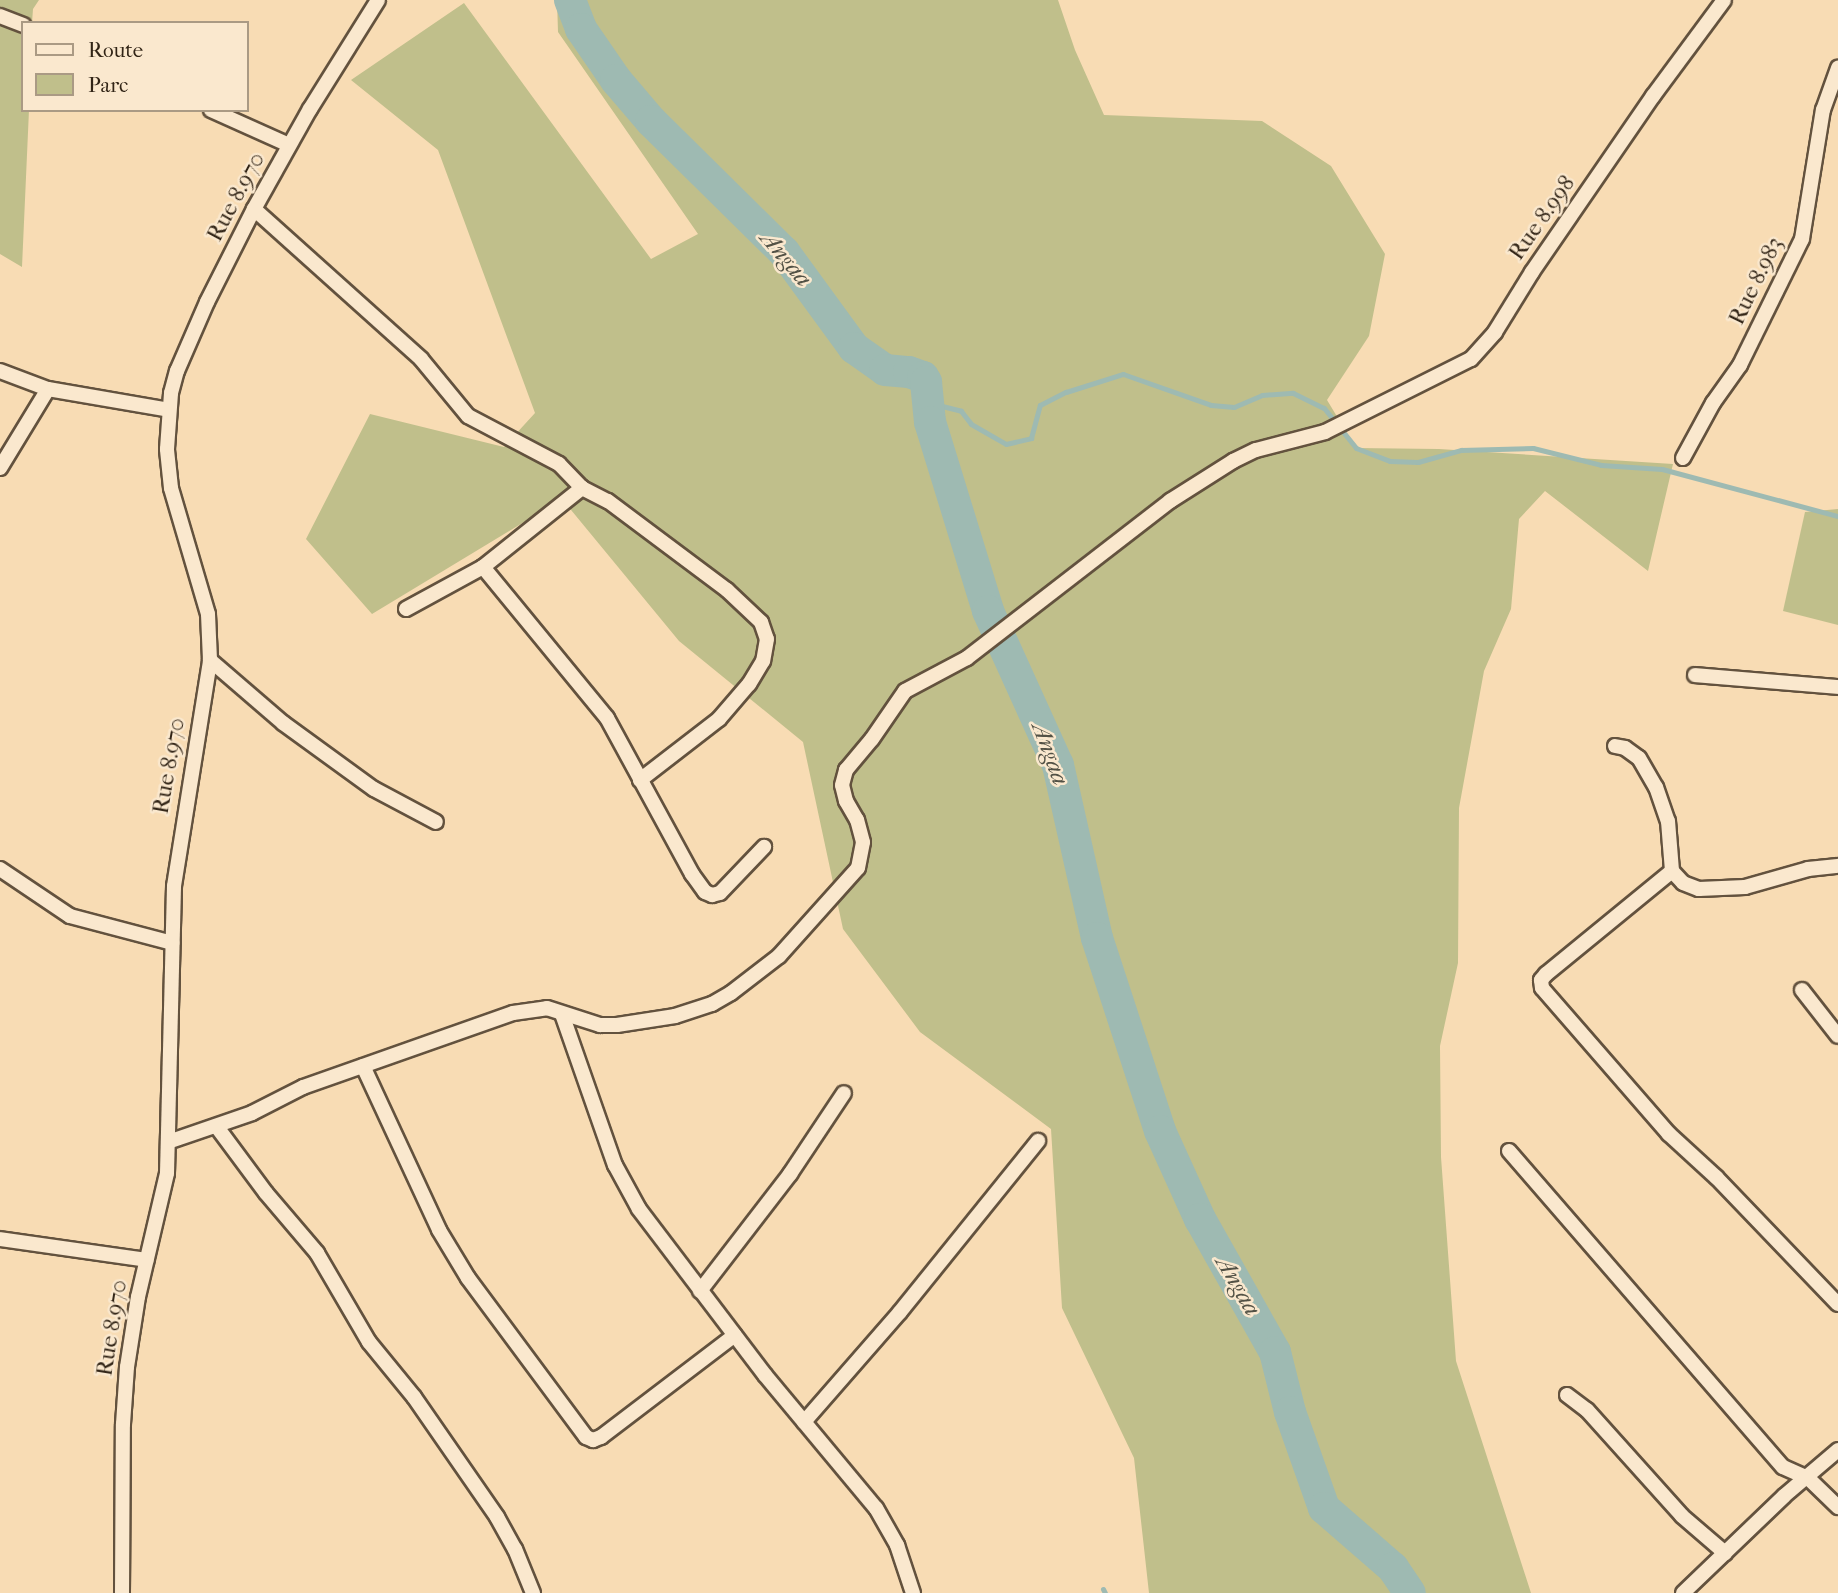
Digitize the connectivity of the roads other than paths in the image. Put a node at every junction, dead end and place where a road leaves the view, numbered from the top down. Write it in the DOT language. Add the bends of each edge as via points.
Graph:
graph roads {
  1 [pos="378,0"];
  2 [pos="1724,0"];
  3 [pos="0,16"];
  4 [pos="21,24"];
  5 [pos="1838,68"];
  6 [pos="215,112"];
  7 [pos="289,145"];
  8 [pos="254,209"];
  9 [pos="0,371"];
  10 [pos="48,389"];
  11 [pos="169,410"];
  12 [pos="1683,458"];
  13 [pos="0,468"];
  14 [pos="582,488"];
  15 [pos="483,567"];
  16 [pos="406,609"];
  17 [pos="210,660"];
  18 [pos="1695,675"];
  19 [pos="1838,687"];
  20 [pos="1615,747"];
  21 [pos="640,780"];
  22 [pos="436,822"];
  23 [pos="764,847"];
  24 [pos="1838,866"];
  25 [pos="0,869"];
  26 [pos="1672,871"];
  27 [pos="172,943"];
  28 [pos="1802,990"];
  29 [pos="562,1014"];
  30 [pos="1838,1036"];
  31 [pos="363,1066"];
  32 [pos="845,1093"];
  33 [pos="218,1127"];
  34 [pos="1038,1141"];
  35 [pos="168,1142"];
  36 [pos="1508,1151"];
  37 [pos="0,1239"];
  38 [pos="147,1261"];
  39 [pos="700,1291"];
  40 [pos="1838,1304"];
  41 [pos="735,1335"];
  42 [pos="1567,1395"];
  43 [pos="804,1422"];
  44 [pos="1838,1450"];
  45 [pos="1808,1478"];
  46 [pos="1838,1507"];
  47 [pos="1725,1553"];
  48 [pos="122,1593"];
  49 [pos="533,1593"];
  50 [pos="913,1593"];
  51 [pos="1684,1593"];
  1 -- 7 [label="street, Rue 8.970"];
  2 -- 29 [label="street, Rue 8.998" via="1653,96 1482,350 1325,432 1256,450 1233,461 1170,502 967,658 905,691 846,770 842,785 863,842 858,868 779,956 747,982 712,1004 675,1016 600,1025"];
  3 -- 4 [label="street"];
  5 -- 12 [label="street, Rue 8.983" via="1823,110 1802,239 1740,365 1713,402"];
  6 -- 7 [label="street"];
  7 -- 8 [label="street, Rue 8.970"];
  8 -- 11 [label="street, Rue 8.970" via="177,371"];
  8 -- 14 [label="street" via="421,359 468,416 559,464"];
  9 -- 10 [label="street"];
  10 -- 11 [label="street"];
  10 -- 13 [label="street"];
  11 -- 17 [label="street, Rue 8.970" via="171,488 208,614"];
  14 -- 15 [label="street"];
  14 -- 21 [label="street" via="608,501 727,590 761,622 766,639 763,662 719,719"];
  15 -- 16 [label="street"];
  15 -- 21 [label="street" via="607,718"];
  17 -- 22 [label="street" via="283,723 374,789"];
  17 -- 27 [label="street, Rue 8.970" via="177,857"];
  18 -- 19 [label="street"];
  20 -- 26 [label="street" via="1639,758 1656,787 1668,821"];
  21 -- 23 [label="street" via="692,874 712,895 720,893"];
  24 -- 26 [label="street" via="1808,869 1745,887 1699,889 1683,884"];
  25 -- 27 [label="street" via="70,916"];
  26 -- 40 [label="street" via="1545,974 1542,988 1669,1134"];
  27 -- 35 [label="street, Rue 8.970"];
  28 -- 30 [label="street"];
  29 -- 31 [label="street" via="547,1008 513,1013"];
  29 -- 39 [label="street" via="615,1165 639,1209"];
  31 -- 33 [label="street" via="303,1087"];
  31 -- 41 [label="street" via="439,1230 468,1278 586,1437 601,1437"];
  32 -- 39 [label="street"];
  33 -- 35 [label="street"];
  33 -- 49 [label="street" via="317,1253 369,1342 497,1517"];
  34 -- 43 [label="street"];
  35 -- 38 [label="street, Rue 8.970" via="164,1192"];
  36 -- 45 [label="street" via="1783,1467"];
  37 -- 38 [label="street"];
  38 -- 48 [label="street, Rue 8.970" via="127,1367 122,1424"];
  39 -- 41 [label="street"];
  41 -- 43 [label="street"];
  42 -- 47 [label="street" via="1587,1410 1682,1516"];
  43 -- 50 [label="street" via="885,1522"];
  44 -- 45 [label="street"];
  45 -- 46 [label="street"];
  45 -- 47 [label="street"];
  47 -- 51 [label="street"];
}
